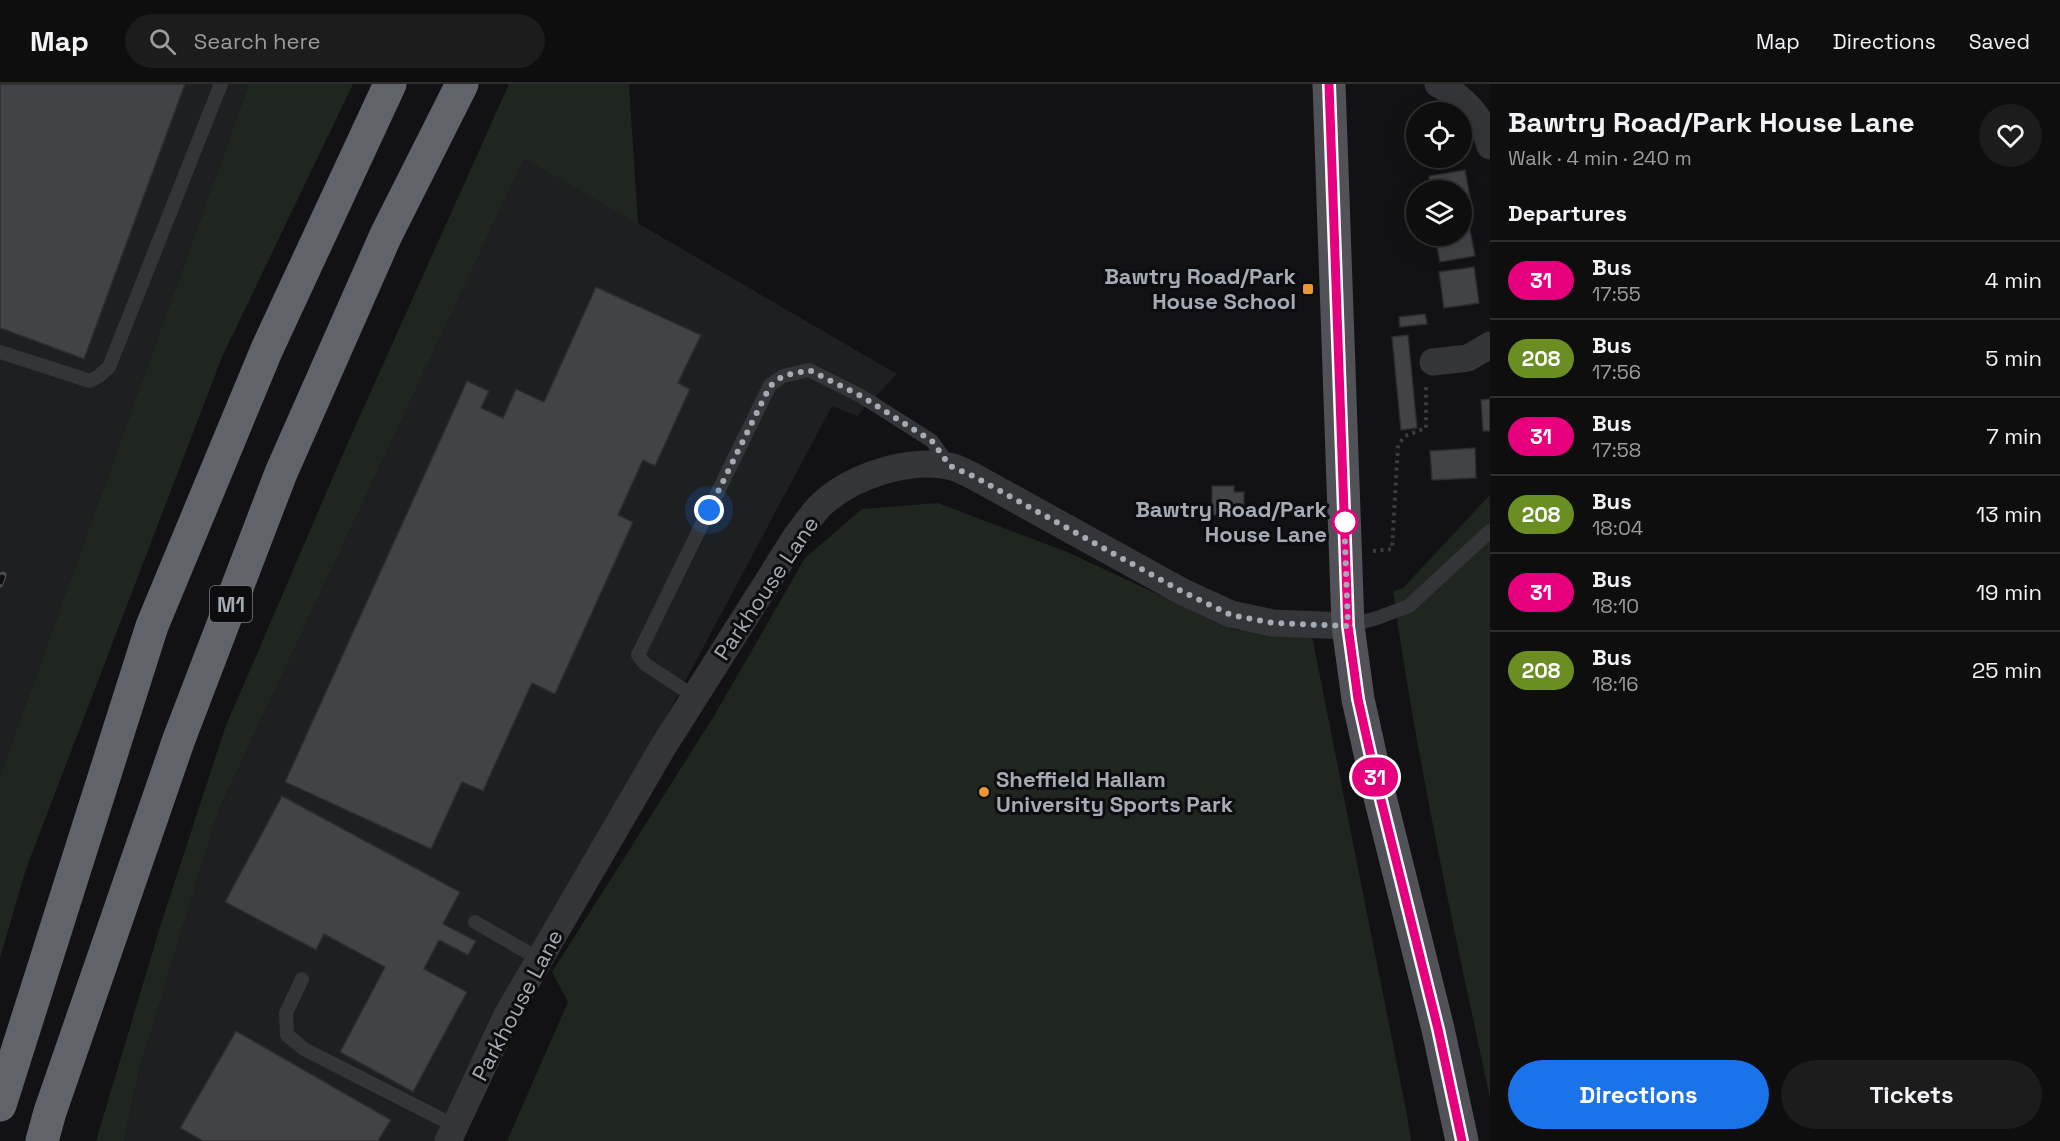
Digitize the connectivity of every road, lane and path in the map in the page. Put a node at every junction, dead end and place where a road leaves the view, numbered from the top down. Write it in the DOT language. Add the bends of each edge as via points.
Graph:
graph roads {
  1 [pos="221,84"];
  2 [pos="390,84"];
  3 [pos="462,84"];
  4 [pos="1329,84"];
  5 [pos="1438,84"];
  6 [pos="1490,146"];
  7 [pos="1490,345"];
  8 [pos="0,352"];
  9 [pos="1432,362"];
  10 [pos="950,466"];
  11 [pos="1490,531"];
  12 [pos="1346,555"];
  13 [pos="1348,626"];
  14 [pos="695,697"];
  15 [pos="475,922"];
  16 [pos="539,959"];
  17 [pos="302,979"];
  18 [pos="0,1105"];
  19 [pos="452,1134"];
  20 [pos="42,1141"];
  21 [pos="1462,1141"];
  1 -- 8 [label="lane" via="109,367 90,381"];
  2 -- 18 [label="highway" via="267,349 153,626"];
  3 -- 20 [label="highway, M1" via="386,235 281,473 179,740"];
  4 -- 12 [label="main road"];
  5 -- 6 [label="street" via="1455,93 1473,112 1487,133"];
  7 -- 9 [label="street" via="1468,358"];
  9 -- 12 [label="path" via="1424,391 1426,428 1405,436 1398,445 1392,549"];
  10 -- 13 [label="street, Parkhouse Lane" via="1231,615 1273,623"];
  10 -- 14 [label="street, Parkhouse Lane" via="902,466 847,487 823,503 797,535"];
  10 -- 14 [label="lane" via="932,441 861,396 809,370 783,376 770,386 638,655 645,664"];
  11 -- 13 [label="lane" via="1409,606"];
  12 -- 13 [label="main road"];
  13 -- 21 [label="main road" via="1358,699"];
  14 -- 16 [label="street, Parkhouse Lane"];
  15 -- 16 [label="lane"];
  16 -- 19 [label="street, Parkhouse Lane" via="507,1015"];
  17 -- 19 [label="lane" via="286,1013 287,1035 315,1054 442,1121"];
}
